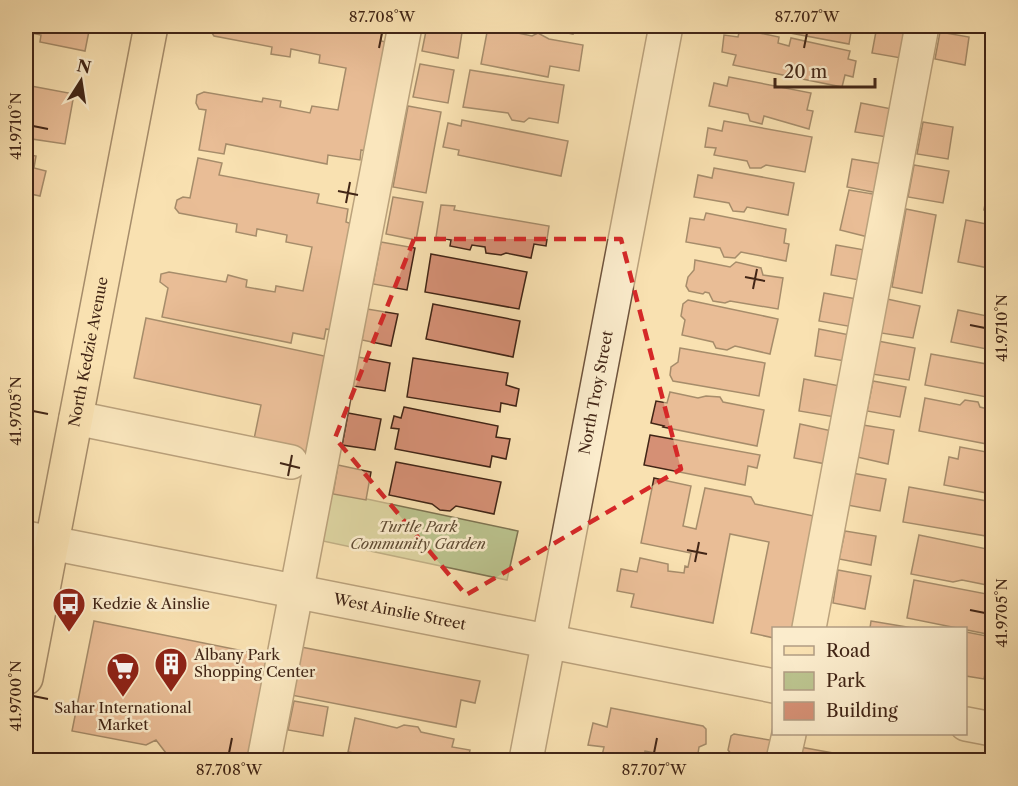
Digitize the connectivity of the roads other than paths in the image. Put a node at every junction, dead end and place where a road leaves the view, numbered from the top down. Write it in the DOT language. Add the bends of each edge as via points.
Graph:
graph roads {
  1 [pos="151,26"];
  2 [pos="405,26"];
  3 [pos="666,26"];
  4 [pos="922,26"];
  5 [pos="76,418"];
  6 [pos="291,462"];
  7 [pos="39,540"];
  8 [pos="297,592"];
  9 [pos="809,627"];
  10 [pos="549,641"];
  11 [pos="26,678"];
  12 [pos="772,686"];
  13 [pos="967,723"];
  14 [pos="993,729"];
  15 [pos="789,735"];
  16 [pos="264,760"];
  17 [pos="526,760"];
  18 [pos="783,760"];
  1 -- 5 [label="main road, North Kedzie Avenue"];
  2 -- 8 [label="street"];
  3 -- 10 [label="street, North Troy Street"];
  4 -- 9 [label="street"];
  5 -- 6 [label="street"];
  5 -- 7 [label="main road, North Kedzie Avenue"];
  7 -- 8 [label="street, West Ainslie Street"];
  7 -- 11 [label="main road, North Kedzie Avenue"];
  8 -- 10 [label="street, West Ainslie Street"];
  8 -- 16 [label="street"];
  10 -- 12 [label="street, West Ainslie Street"];
  10 -- 17 [label="street, North Troy Street"];
  13 -- 14 [label="street"];
  15 -- 18 [label="street"];
}
